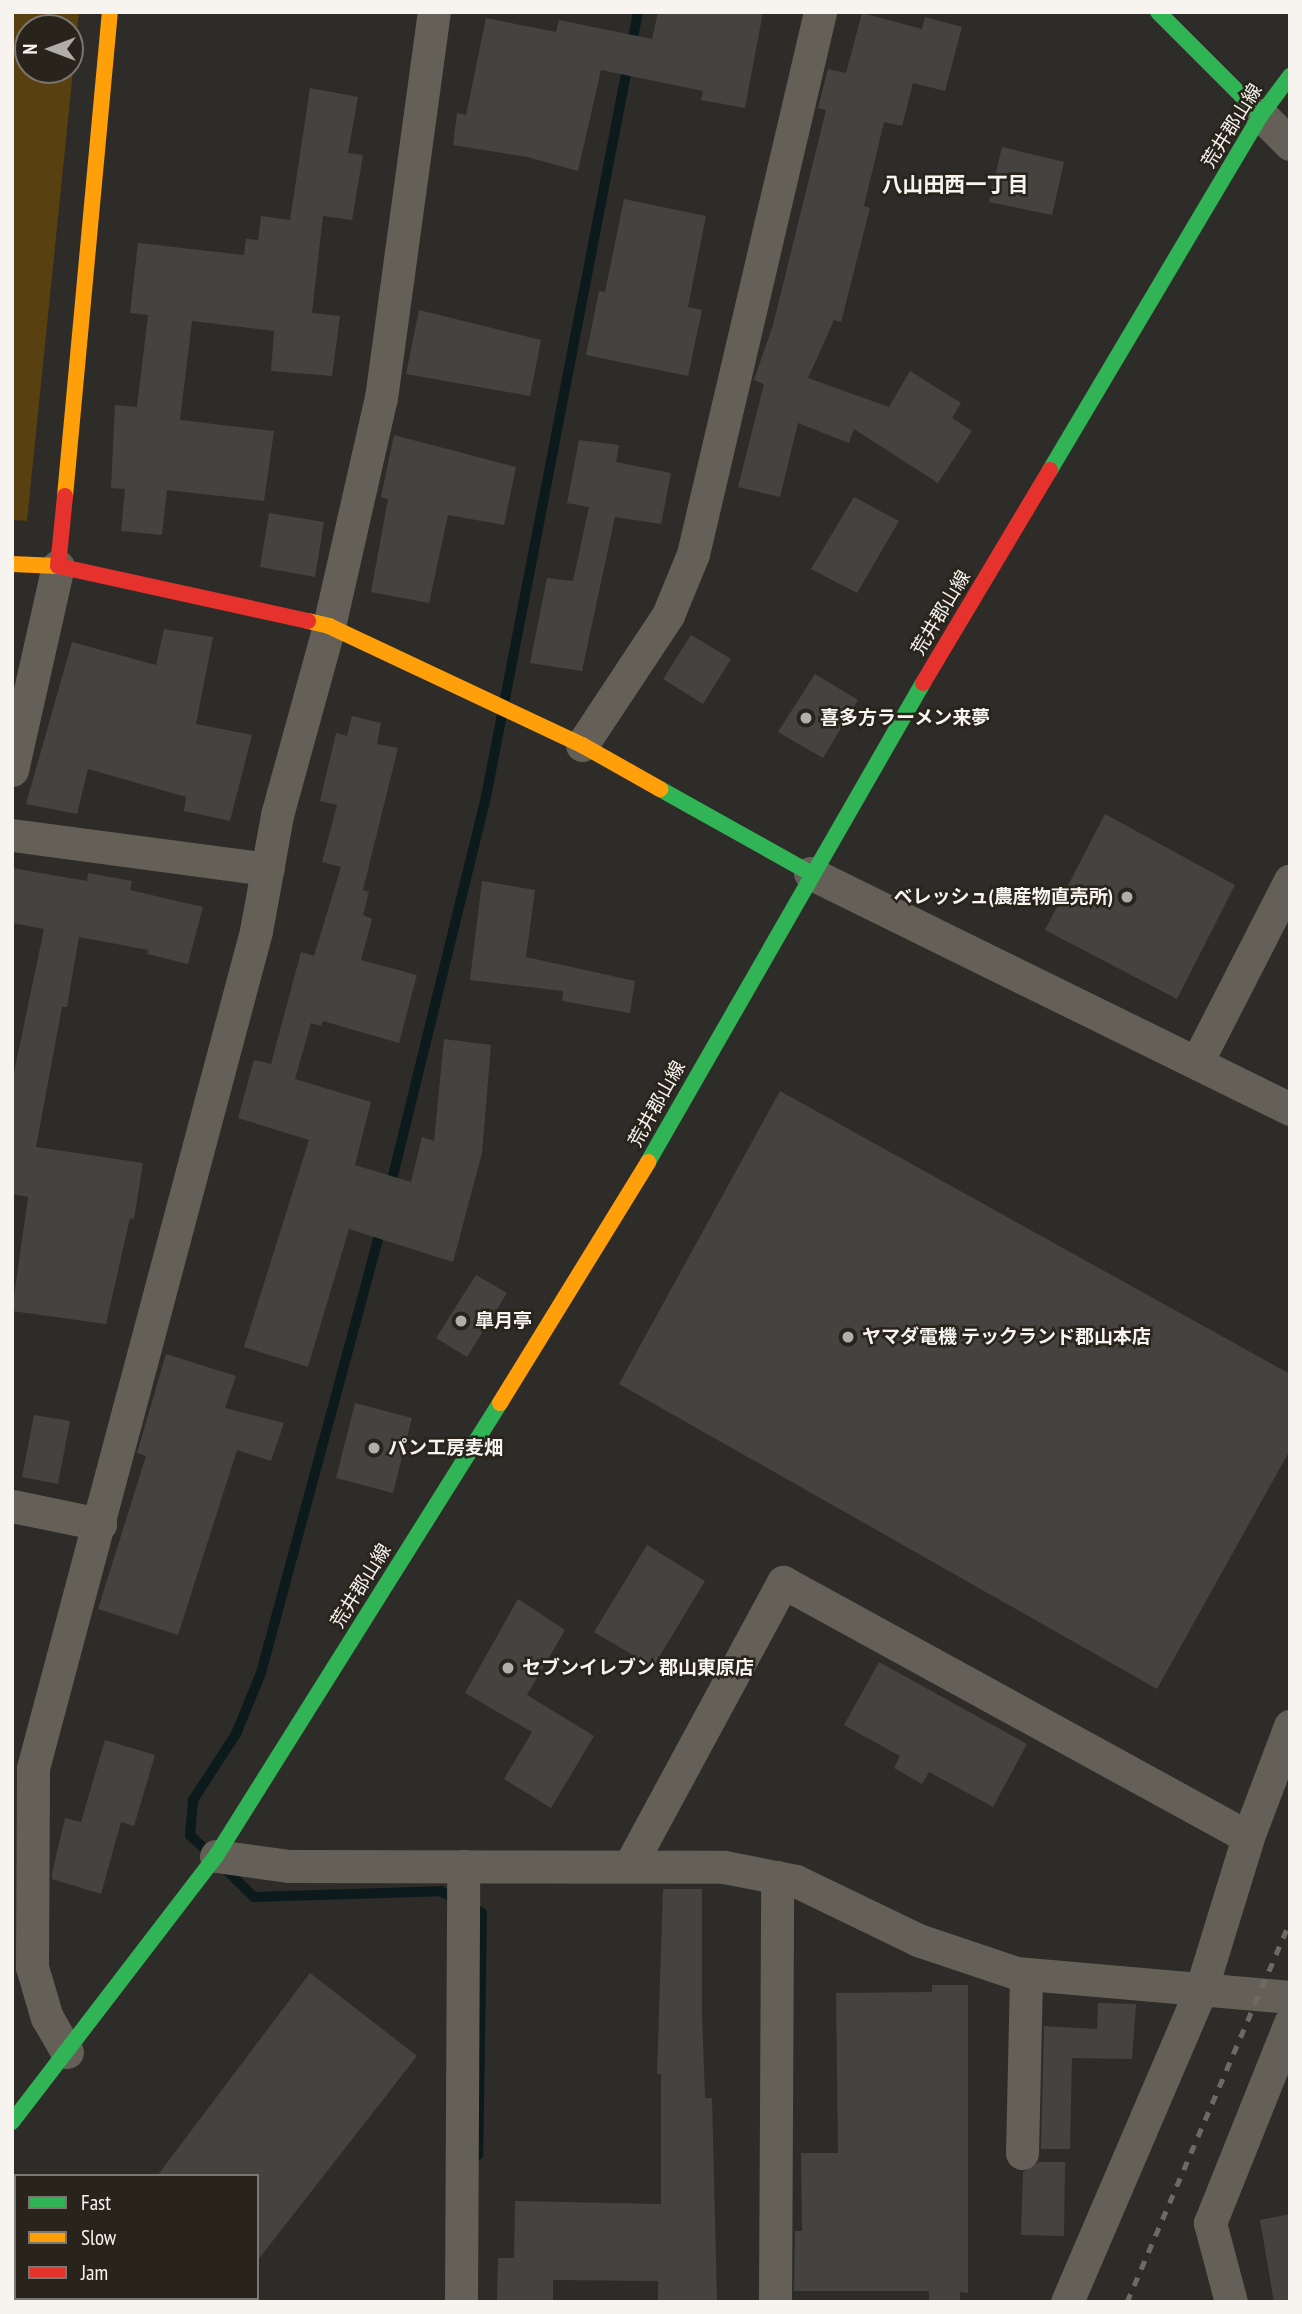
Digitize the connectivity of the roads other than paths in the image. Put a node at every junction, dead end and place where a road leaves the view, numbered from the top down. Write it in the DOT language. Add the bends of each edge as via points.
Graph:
graph roads {
  1 [pos="110,12"];
  2 [pos="435,12"];
  3 [pos="820,12"];
  4 [pos="1158,12"];
  5 [pos="1290,76"];
  6 [pos="1261,116"];
  7 [pos="1290,144"];
  8 [pos="12,564"];
  9 [pos="58,566"];
  10 [pos="329,626"];
  11 [pos="582,745"];
  12 [pos="12,770"];
  13 [pos="12,835"];
  14 [pos="268,869"];
  15 [pos="810,873"];
  16 [pos="1290,880"];
  17 [pos="1197,1062"];
  18 [pos="1290,1109"];
  19 [pos="12,1506"];
  20 [pos="100,1524"];
  21 [pos="1290,1726"];
  22 [pos="23,1766"];
  23 [pos="1248,1837"];
  24 [pos="216,1856"];
  25 [pos="630,1865"];
  26 [pos="463,1866"];
  27 [pos="777,1877"];
  28 [pos="1026,1974"];
  29 [pos="1201,1990"];
  30 [pos="1290,1997"];
  31 [pos="1290,2023"];
  32 [pos="67,2052"];
  33 [pos="12,2122"];
  34 [pos="1022,2153"];
  35 [pos="461,2302"];
  36 [pos="775,2302"];
  37 [pos="1067,2302"];
  38 [pos="1231,2302"];
  1 -- 9 [label="main road"];
  2 -- 10 [label="street" via="381,398"];
  3 -- 11 [label="street" via="728,420 687,573 668,615"];
  4 -- 6 [label="main road"];
  5 -- 6 [label="main road, 荒井郡山線"];
  6 -- 7 [label="street"];
  6 -- 15 [label="main road, 荒井郡山線"];
  8 -- 9 [label="main road"];
  9 -- 10 [label="main road"];
  9 -- 12 [label="street"];
  10 -- 11 [label="main road"];
  10 -- 14 [label="street" via="302,714"];
  11 -- 15 [label="main road"];
  13 -- 14 [label="street"];
  14 -- 20 [label="street" via="256,931"];
  15 -- 17 [label="street"];
  15 -- 24 [label="main road, 荒井郡山線" via="616,1219"];
  16 -- 17 [label="street"];
  17 -- 18 [label="street"];
  19 -- 20 [label="street"];
  20 -- 22 [label="street"];
  21 -- 23 [label="street"];
  22 -- 32 [label="street" via="32,1967 47,2018"];
  23 -- 25 [label="street" via="783,1582"];
  23 -- 29 [label="street"];
  24 -- 26 [label="street" via="289,1866"];
  24 -- 32 [label="main road, 荒井郡山線"];
  25 -- 26 [label="street"];
  25 -- 27 [label="street" via="724,1867"];
  26 -- 35 [label="street"];
  27 -- 28 [label="street" via="796,1881 918,1940"];
  27 -- 36 [label="street"];
  28 -- 29 [label="street"];
  28 -- 34 [label="street"];
  29 -- 30 [label="street"];
  29 -- 37 [label="street"];
  31 -- 38 [label="street" via="1210,2223"];
  32 -- 33 [label="main road, 荒井郡山線"];
}
